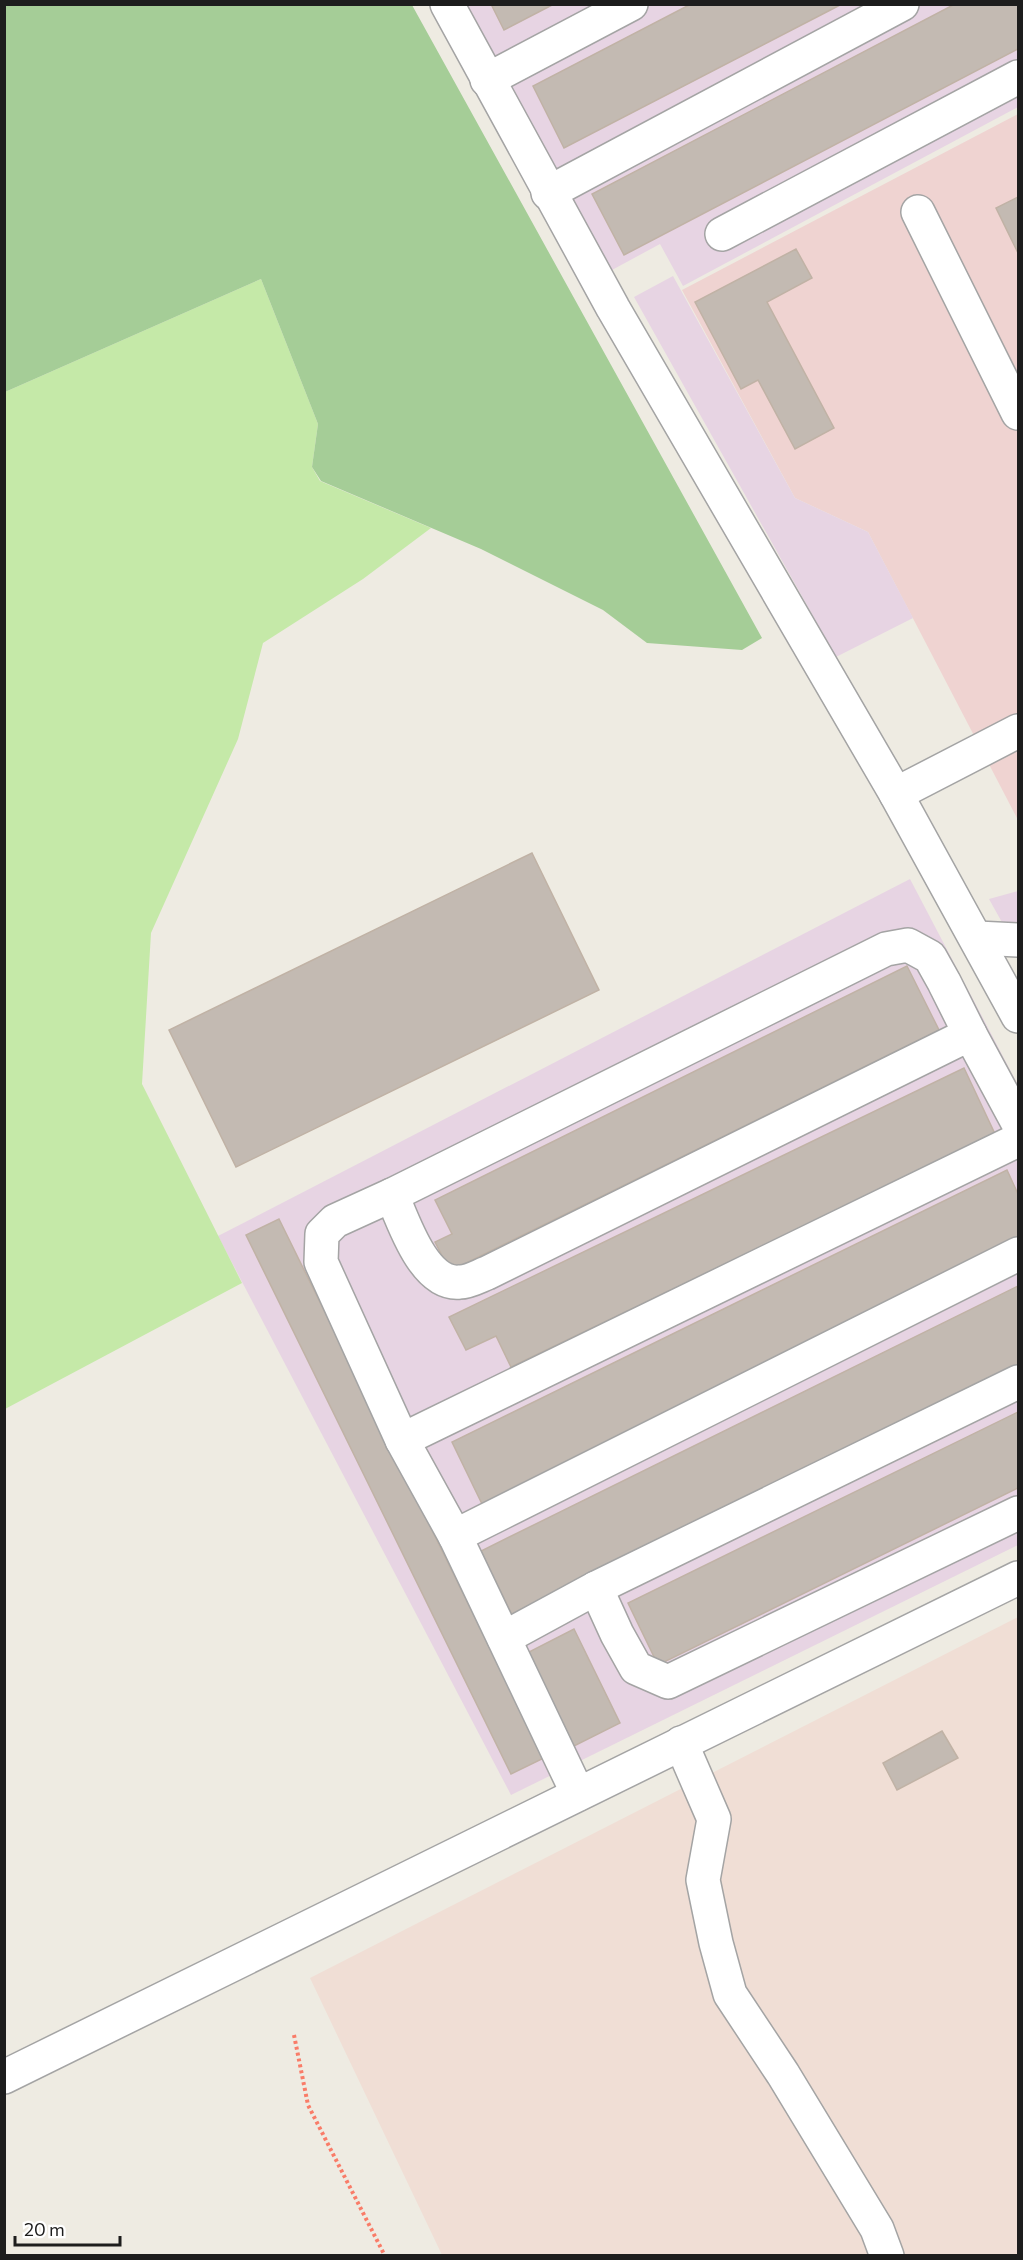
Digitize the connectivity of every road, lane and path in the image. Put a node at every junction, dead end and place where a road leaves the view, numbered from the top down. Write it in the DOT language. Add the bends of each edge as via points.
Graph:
graph roads {
  1 [pos="447,4"];
  2 [pos="631,4"];
  3 [pos="902,4"];
  4 [pos="1018,77"];
  5 [pos="487,80"];
  6 [pos="548,193"];
  7 [pos="918,212"];
  8 [pos="722,234"];
  9 [pos="1018,413"];
  10 [pos="1018,731"];
  11 [pos="896,794"];
  12 [pos="977,938"];
  13 [pos="1018,940"];
  14 [pos="1018,1016"];
  15 [pos="970,1034"];
  16 [pos="1018,1124"];
  17 [pos="1018,1140"];
  18 [pos="392,1195"];
  19 [pos="1018,1254"];
  20 [pos="1018,1382"];
  21 [pos="402,1440"];
  22 [pos="1018,1513"];
  23 [pos="455,1536"];
  24 [pos="1018,1578"];
  25 [pos="596,1588"];
  26 [pos="504,1638"];
  27 [pos="681,1743"];
  28 [pos="578,1794"];
  29 [pos="294,2035"];
  30 [pos="4,2077"];
  31 [pos="385,2256"];
  32 [pos="887,2256"];
  1 -- 5 [label="street"];
  2 -- 5 [label="street"];
  3 -- 6 [label="street"];
  4 -- 8 [label="street"];
  5 -- 6 [label="street"];
  6 -- 11 [label="street"];
  7 -- 9 [label="street"];
  10 -- 11 [label="street"];
  11 -- 12 [label="street"];
  12 -- 13 [label="street"];
  12 -- 14 [label="street"];
  15 -- 16 [label="street"];
  15 -- 18 [label="street" via="498,1268 459,1283 436,1276 423,1260"];
  15 -- 18 [label="street" via="930,957 908,945 886,949"];
  17 -- 21 [label="street"];
  18 -- 21 [label="street" via="335,1221 322,1234 321,1262"];
  19 -- 23 [label="street"];
  20 -- 25 [label="street"];
  21 -- 23 [label="street"];
  22 -- 25 [label="street" via="668,1682 636,1668"];
  23 -- 26 [label="street"];
  24 -- 27 [label="street"];
  25 -- 26 [label="street"];
  26 -- 28 [label="street"];
  27 -- 28 [label="street"];
  27 -- 32 [label="street" via="714,1819 704,1880 730,1994 871,2219"];
  28 -- 30 [label="street"];
  29 -- 31 [label="path" via="308,2105"];
}
